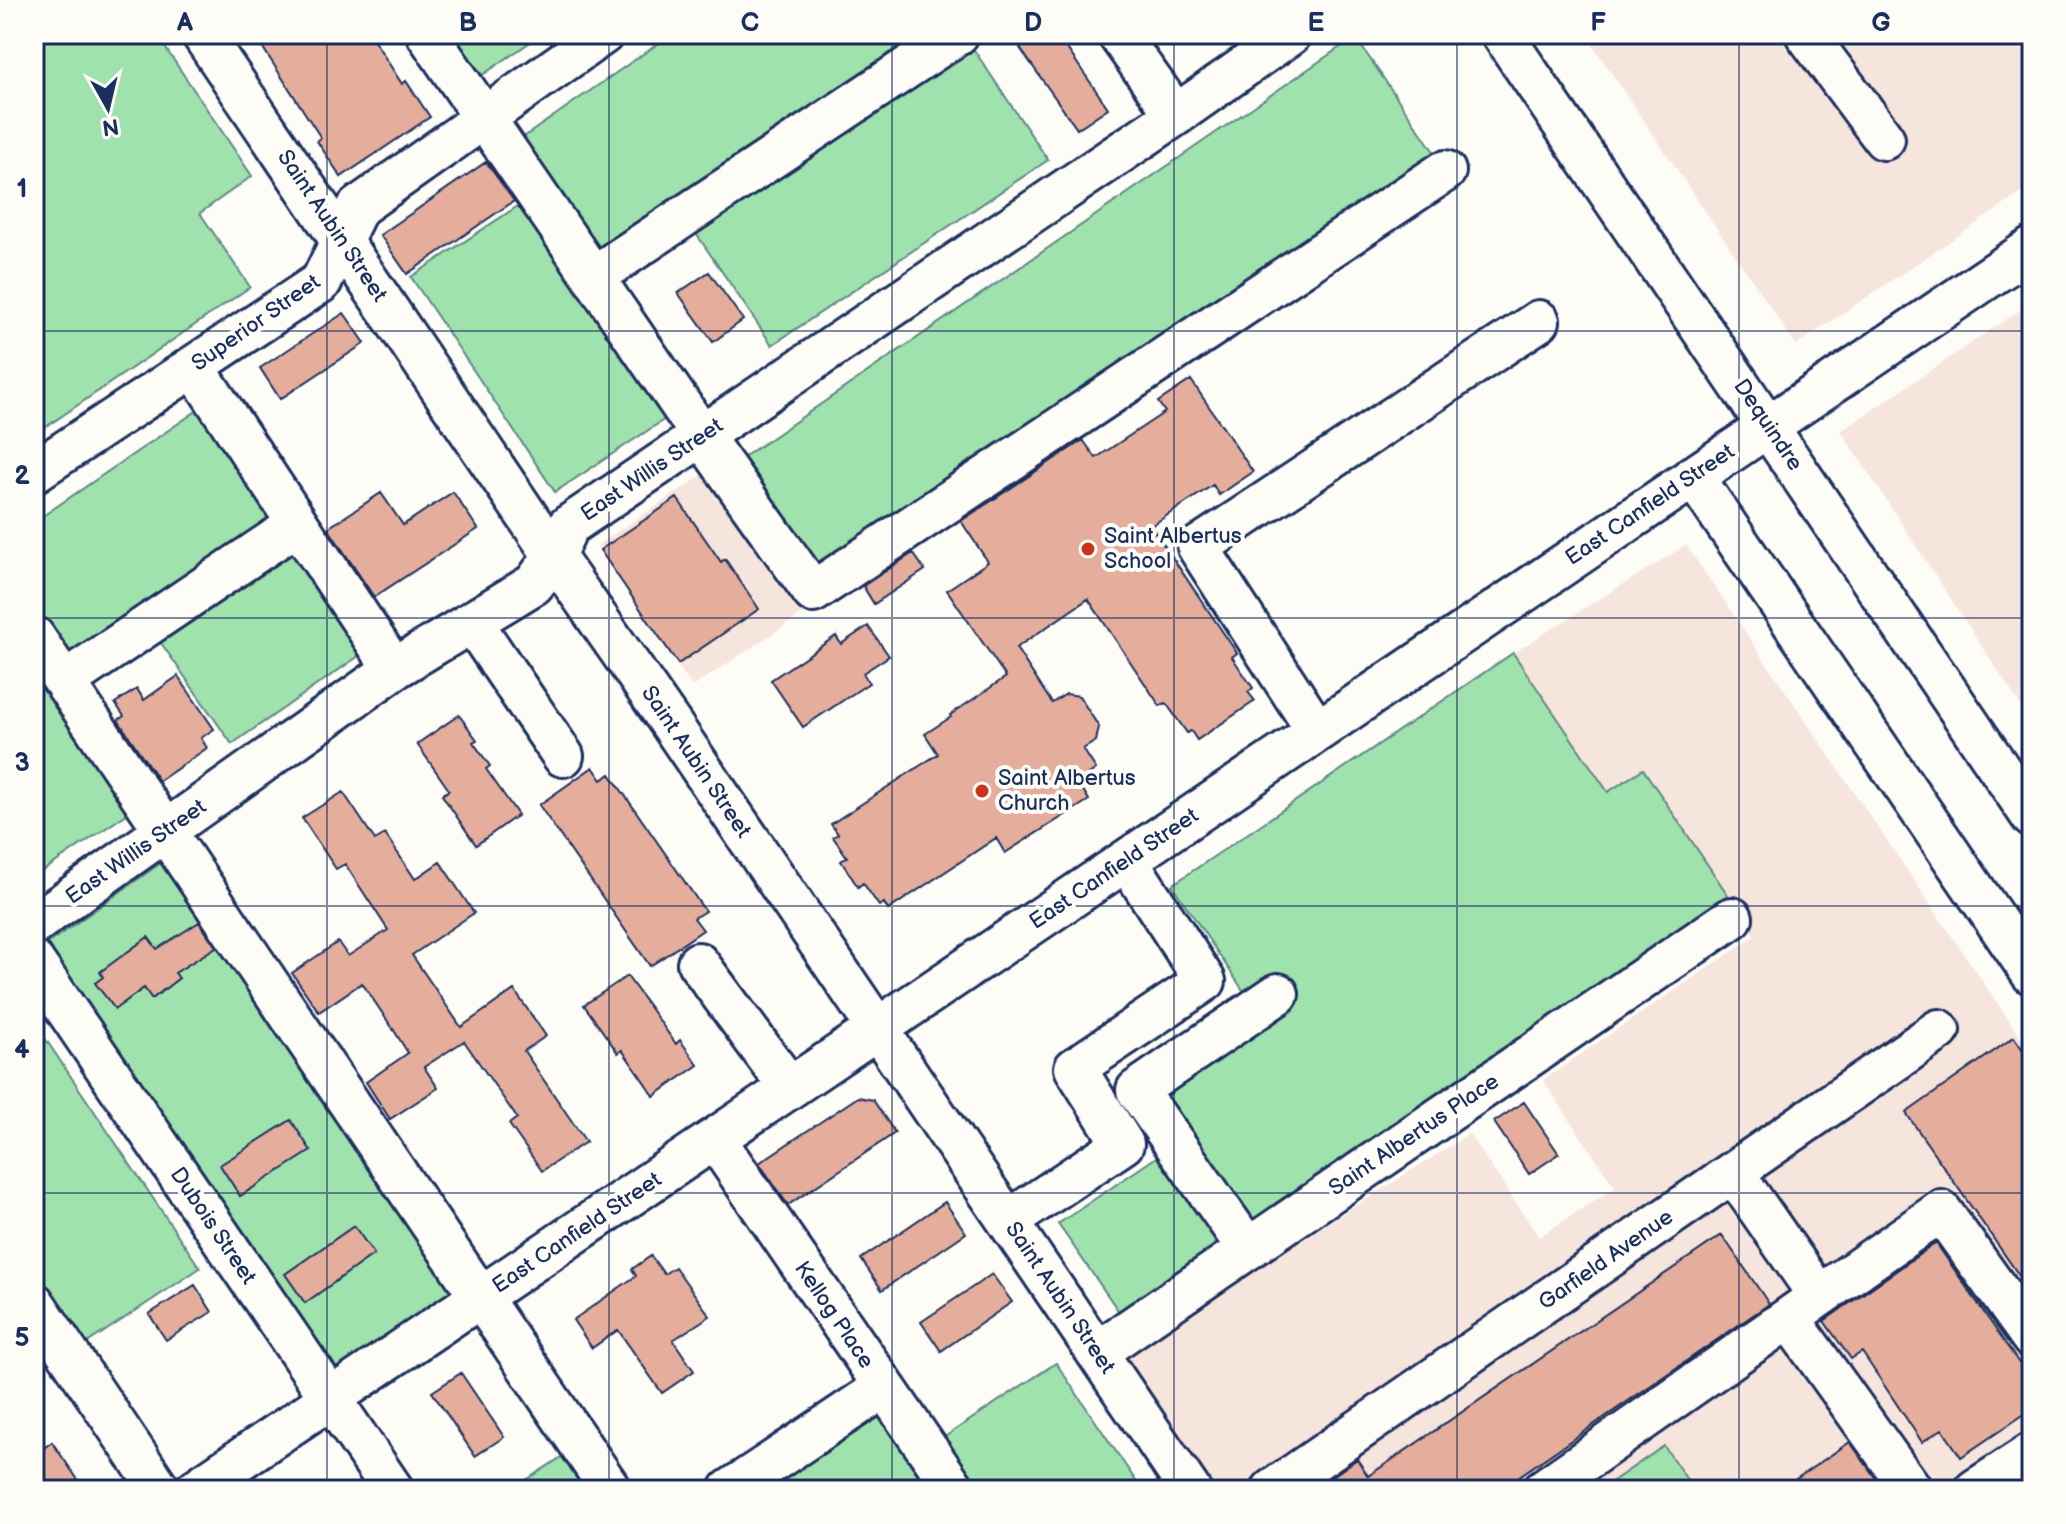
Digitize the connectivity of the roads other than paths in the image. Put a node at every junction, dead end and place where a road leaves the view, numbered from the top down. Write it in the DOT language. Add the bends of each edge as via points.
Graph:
graph roads {
  1 [pos="202,34"];
  2 [pos="427,34"];
  3 [pos="603,34"];
  4 [pos="958,34"];
  5 [pos="1118,34"];
  6 [pos="1291,34"];
  7 [pos="1502,34"];
  8 [pos="1806,34"];
  9 [pos="1176,115"];
  10 [pos="483,118"];
  11 [pos="1884,139"];
  12 [pos="1445,171"];
  13 [pos="342,240"];
  14 [pos="2032,248"];
  15 [pos="593,277"];
  16 [pos="1539,321"];
  17 [pos="194,367"];
  18 [pos="1768,426"];
  19 [pos="702,436"];
  20 [pos="34,472"];
  21 [pos="1693,476"];
  22 [pos="298,524"];
  23 [pos="554,556"];
  24 [pos="472,622"];
  25 [pos="34,637"];
  26 [pos="394,669"];
  27 [pos="65,681"];
  28 [pos="1317,731"];
  29 [pos="563,756"];
  30 [pos="2032,817"];
  31 [pos="165,831"];
  32 [pos="1127,860"];
  33 [pos="1732,918"];
  34 [pos="34,924"];
  35 [pos="34,962"];
  36 [pos="698,963"];
  37 [pos="2032,974"];
  38 [pos="1278,994"];
  39 [pos="878,1029"];
  40 [pos="1939,1030"];
  41 [pos="790,1088"];
  42 [pos="715,1139"];
  43 [pos="1733,1172"];
  44 [pos="1008,1221"];
  45 [pos="1248,1249"];
  46 [pos="481,1298"];
  47 [pos="34,1303"];
  48 [pos="1804,1307"];
  49 [pos="2032,1338"];
  50 [pos="1097,1352"];
  51 [pos="883,1388"];
  52 [pos="331,1400"];
  53 [pos="2032,1453"];
  54 [pos="160,1490"];
  55 [pos="195,1490"];
  56 [pos="393,1490"];
  57 [pos="611,1490"];
  58 [pos="730,1490"];
  59 [pos="955,1490"];
  60 [pos="1190,1490"];
  61 [pos="1272,1490"];
  62 [pos="1543,1490"];
  63 [pos="1912,1490"];
  64 [pos="1975,1490"];
  1 -- 13 [label="street, Saint Aubin Street"];
  2 -- 10 [label="street"];
  3 -- 10 [label="street, Superior Street"];
  4 -- 15 [label="street"];
  5 -- 9 [label="street"];
  6 -- 9 [label="street, East Willis Street"];
  7 -- 18 [label="street, Dequindre"];
  8 -- 11 [label="street"];
  9 -- 19 [label="street, East Willis Street"];
  10 -- 13 [label="street, Superior Street" via="358,207"];
  10 -- 15 [label="street"];
  12 -- 19 [label="street" via="813,592"];
  13 -- 17 [label="street, Superior Street" via="321,282"];
  13 -- 23 [label="street, Saint Aubin Street"];
  14 -- 18 [label="street, East Canfield Street"];
  15 -- 19 [label="street"];
  16 -- 28 [label="street" via="1198,547"];
  17 -- 20 [label="street, Superior Street"];
  17 -- 22 [label="street"];
  18 -- 21 [label="street, East Canfield Street"];
  18 -- 30 [label="street, Dequindre"];
  19 -- 23 [label="street, East Willis Street" via="568,526"];
  21 -- 28 [label="street, East Canfield Street"];
  21 -- 37 [label="street"];
  22 -- 26 [label="street"];
  22 -- 27 [label="street"];
  23 -- 24 [label="street, East Willis Street" via="534,584"];
  23 -- 39 [label="street, Saint Aubin Street"];
  24 -- 26 [label="street, East Willis Street"];
  24 -- 29 [label="street"];
  25 -- 27 [label="street"];
  26 -- 31 [label="street, East Willis Street"];
  27 -- 31 [label="street"];
  28 -- 32 [label="street, East Canfield Street"];
  31 -- 34 [label="street, East Willis Street"];
  31 -- 46 [label="street"];
  32 -- 39 [label="street, East Canfield Street"];
  32 -- 44 [label="street" via="1205,981 1075,1068 1123,1144"];
  33 -- 45 [label="street, Saint Albertus Place"];
  35 -- 52 [label="street, Dubois Street"];
  36 -- 41 [label="street"];
  38 -- 45 [label="street" via="1137,1090"];
  39 -- 41 [label="street, East Canfield Street"];
  39 -- 44 [label="street, Saint Aubin Street"];
  40 -- 43 [label="street, Garfield Avenue"];
  41 -- 42 [label="street, East Canfield Street"];
  42 -- 46 [label="street, East Canfield Street"];
  42 -- 51 [label="street, Kellog Place"];
  43 -- 48 [label="street"];
  43 -- 61 [label="street, Garfield Avenue"];
  44 -- 50 [label="street, Saint Aubin Street"];
  45 -- 50 [label="street, Saint Albertus Place"];
  46 -- 52 [label="street, East Canfield Street"];
  46 -- 57 [label="street"];
  47 -- 54 [label="street"];
  48 -- 49 [label="street" via="1941,1211"];
  48 -- 62 [label="street"];
  48 -- 63 [label="street"];
  50 -- 60 [label="street, Saint Aubin Street"];
  51 -- 58 [label="street"];
  51 -- 59 [label="street, Kellog Place"];
  52 -- 55 [label="street, East Canfield Street"];
  52 -- 56 [label="street, Dubois Street"];
  53 -- 64 [label="street"];
}
